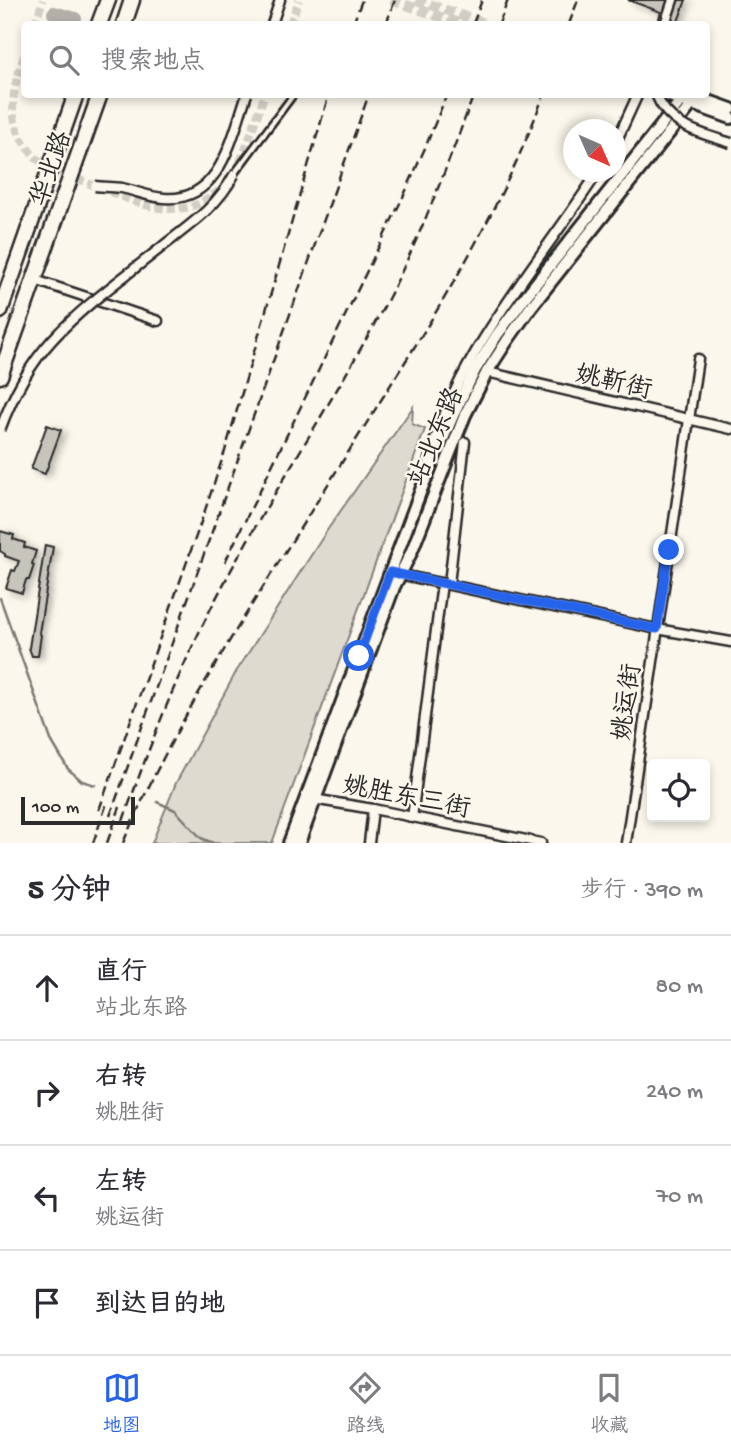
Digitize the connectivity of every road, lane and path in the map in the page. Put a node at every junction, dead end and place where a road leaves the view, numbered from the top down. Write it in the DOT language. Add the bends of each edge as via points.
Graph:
graph roads {
  1 [pos="108,0"];
  2 [pos="132,0"];
  3 [pos="280,0"];
  4 [pos="673,0"];
  5 [pos="100,21"];
  6 [pos="125,21"];
  7 [pos="273,21"];
  8 [pos="666,21"];
  9 [pos="75,98"];
  10 [pos="99,98"];
  11 [pos="246,98"];
  12 [pos="291,98"];
  13 [pos="636,98"];
  14 [pos="658,98"];
  15 [pos="687,98"];
  16 [pos="731,109"];
  17 [pos="731,118"];
  18 [pos="626,119"];
  19 [pos="731,143"];
  20 [pos="234,175"];
  21 [pos="591,182"];
  22 [pos="95,186"];
  23 [pos="35,280"];
  24 [pos="0,311"];
  25 [pos="159,321"];
  26 [pos="698,359"];
  27 [pos="486,372"];
  28 [pos="0,376"];
  29 [pos="689,419"];
  30 [pos="731,429"];
  31 [pos="0,430"];
  32 [pos="465,442"];
  33 [pos="421,491"];
  34 [pos="395,573"];
  35 [pos="446,584"];
  36 [pos="657,629"];
  37 [pos="731,642"];
  38 [pos="311,799"];
  39 [pos="373,809"];
  40 [pos="412,818"];
  41 [pos="289,843"];
  42 [pos="299,843"];
  43 [pos="369,843"];
  44 [pos="541,843"];
  45 [pos="626,843"];
  1 -- 5 [label="highway"];
  2 -- 6 [label="highway"];
  3 -- 7 [label="street"];
  4 -- 8 [label="street"];
  9 -- 24 [label="highway, 华北路"];
  10 -- 23 [label="highway, 华北路"];
  11 -- 22 [label="street, bridge" via="225,158 196,192 162,198"];
  12 -- 20 [label="lane"];
  13 -- 18 [label="street"];
  14 -- 19 [label="street, bridge" via="674,121"];
  15 -- 16 [label="street"];
  15 -- 17 [label="street"];
  15 -- 27 [label="street, 站北东路"];
  15 -- 33 [label="street, 站北东路" via="497,335 454,413"];
  20 -- 31 [label="street, bridge" via="206,212 51,341 20,386"];
  21 -- 33 [label="street" via="465,370 430,455"];
  23 -- 25 [label="street"];
  23 -- 28 [label="highway, 华北路"];
  26 -- 29 [label="street, 姚运街"];
  27 -- 29 [label="street, 姚靳街"];
  27 -- 34 [label="street, 站北东路" via="456,435 411,553"];
  29 -- 30 [label="street, 姚靳街"];
  29 -- 36 [label="street, 姚运街"];
  32 -- 35 [label="street"];
  33 -- 34 [label="street, 站北东路"];
  34 -- 35 [label="street"];
  34 -- 38 [label="street, 站北东路"];
  35 -- 36 [label="street"];
  35 -- 40 [label="street"];
  36 -- 37 [label="street"];
  36 -- 45 [label="street, 姚运街"];
  38 -- 39 [label="street, 姚胜东三街"];
  38 -- 41 [label="street, 站北东路"];
  38 -- 42 [label="street, 站北东路"];
  39 -- 40 [label="street, 姚胜东三街"];
  39 -- 43 [label="street"];
  40 -- 44 [label="street, 姚胜东三街"];
}
